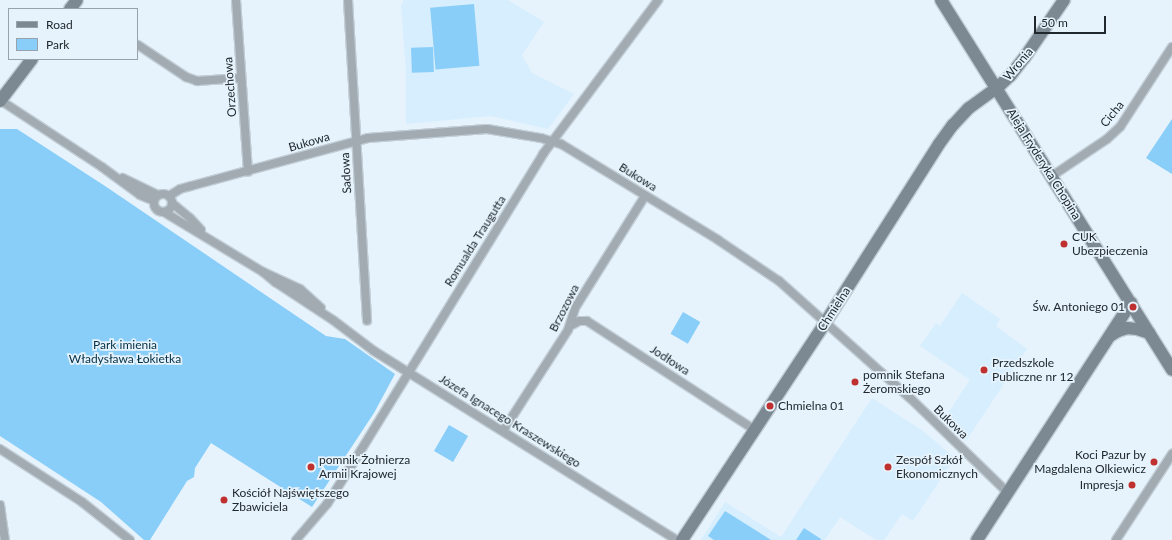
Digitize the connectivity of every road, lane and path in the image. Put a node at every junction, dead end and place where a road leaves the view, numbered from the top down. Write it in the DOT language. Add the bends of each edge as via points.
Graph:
graph roads {
  1 [pos="77,0"];
  2 [pos="236,0"];
  3 [pos="348,0"];
  4 [pos="658,0"];
  5 [pos="941,0"];
  6 [pos="1064,0"];
  7 [pos="71,8"];
  8 [pos="138,45"];
  9 [pos="1172,47"];
  10 [pos="31,60"];
  11 [pos="242,78"];
  12 [pos="997,88"];
  13 [pos="0,100"];
  14 [pos="356,141"];
  15 [pos="551,141"];
  16 [pos="248,172"];
  17 [pos="1052,176"];
  18 [pos="645,196"];
  19 [pos="156,198"];
  20 [pos="170,200"];
  21 [pos="164,212"];
  22 [pos="206,235"];
  23 [pos="1131,303"];
  24 [pos="366,320"];
  25 [pos="825,323"];
  26 [pos="570,326"];
  27 [pos="1149,333"];
  28 [pos="1106,340"];
  29 [pos="1172,370"];
  30 [pos="408,371"];
  31 [pos="755,430"];
  32 [pos="503,431"];
  33 [pos="0,449"];
  34 [pos="1172,454"];
  35 [pos="1008,493"];
  36 [pos="0,506"];
  37 [pos="5,540"];
  38 [pos="130,540"];
  39 [pos="296,540"];
  40 [pos="677,540"];
  41 [pos="682,540"];
  42 [pos="977,540"];
  43 [pos="1116,540"];
  1 -- 7 [label="street"];
  2 -- 11 [label="street, Orzechowa"];
  3 -- 14 [label="street, Sadowa"];
  4 -- 15 [label="street, Romualda Traugutta"];
  5 -- 12 [label="street, Aleja Fryderyka Chopina"];
  6 -- 12 [label="street, Wronia" via="1026,57"];
  8 -- 11 [label="street" via="186,77 197,81"];
  9 -- 17 [label="street, Cicha" via="1120,127 1107,139"];
  10 -- 13 [label="street"];
  11 -- 16 [label="street, Orzechowa"];
  12 -- 17 [label="street, Aleja Fryderyka Chopina"];
  12 -- 25 [label="street, Chmielna" via="969,108 945,135"];
  13 -- 19 [label="street" via="140,195"];
  14 -- 15 [label="street, Bukowa" via="476,128"];
  14 -- 16 [label="street, Bukowa"];
  14 -- 24 [label="street, Sadowa"];
  15 -- 18 [label="street, Bukowa" via="571,149"];
  15 -- 30 [label="street, Romualda Traugutta"];
  16 -- 20 [label="street, Bukowa" via="180,189"];
  17 -- 23 [label="street, Aleja Fryderyka Chopina"];
  18 -- 25 [label="street, Bukowa" via="764,270"];
  18 -- 26 [label="street, Brzozowa" via="575,308"];
  19 -- 20 [label="street" via="164,194"];
  19 -- 21 [label="street" via="156,209"];
  20 -- 21 [label="street" via="170,209"];
  20 -- 22 [label="street, Józefa Ignacego Kraszewskiego"];
  21 -- 22 [label="street, Józefa Ignacego Kraszewskiego"];
  22 -- 30 [label="street, Józefa Ignacego Kraszewskiego" via="333,320 362,343"];
  23 -- 27 [label="street, Aleja Fryderyka Chopina"];
  23 -- 28 [label="street"];
  25 -- 31 [label="street, Chmielna"];
  25 -- 35 [label="street, Bukowa" via="910,398"];
  26 -- 31 [label="street, Jodłowa" via="579,321 587,321"];
  26 -- 32 [label="street, Brzozowa"];
  27 -- 28 [label="street" via="1133,328 1122,329"];
  27 -- 29 [label="street, Aleja Fryderyka Chopina"];
  28 -- 35 [label="street"];
  30 -- 32 [label="street, Józefa Ignacego Kraszewskiego"];
  30 -- 39 [label="street, Romualda Traugutta" via="326,504"];
  31 -- 41 [label="street, Chmielna"];
  32 -- 40 [label="street, Józefa Ignacego Kraszewskiego"];
  33 -- 38 [label="street" via="82,502"];
  34 -- 43 [label="street"];
  35 -- 42 [label="street"];
  36 -- 37 [label="street"];
}
